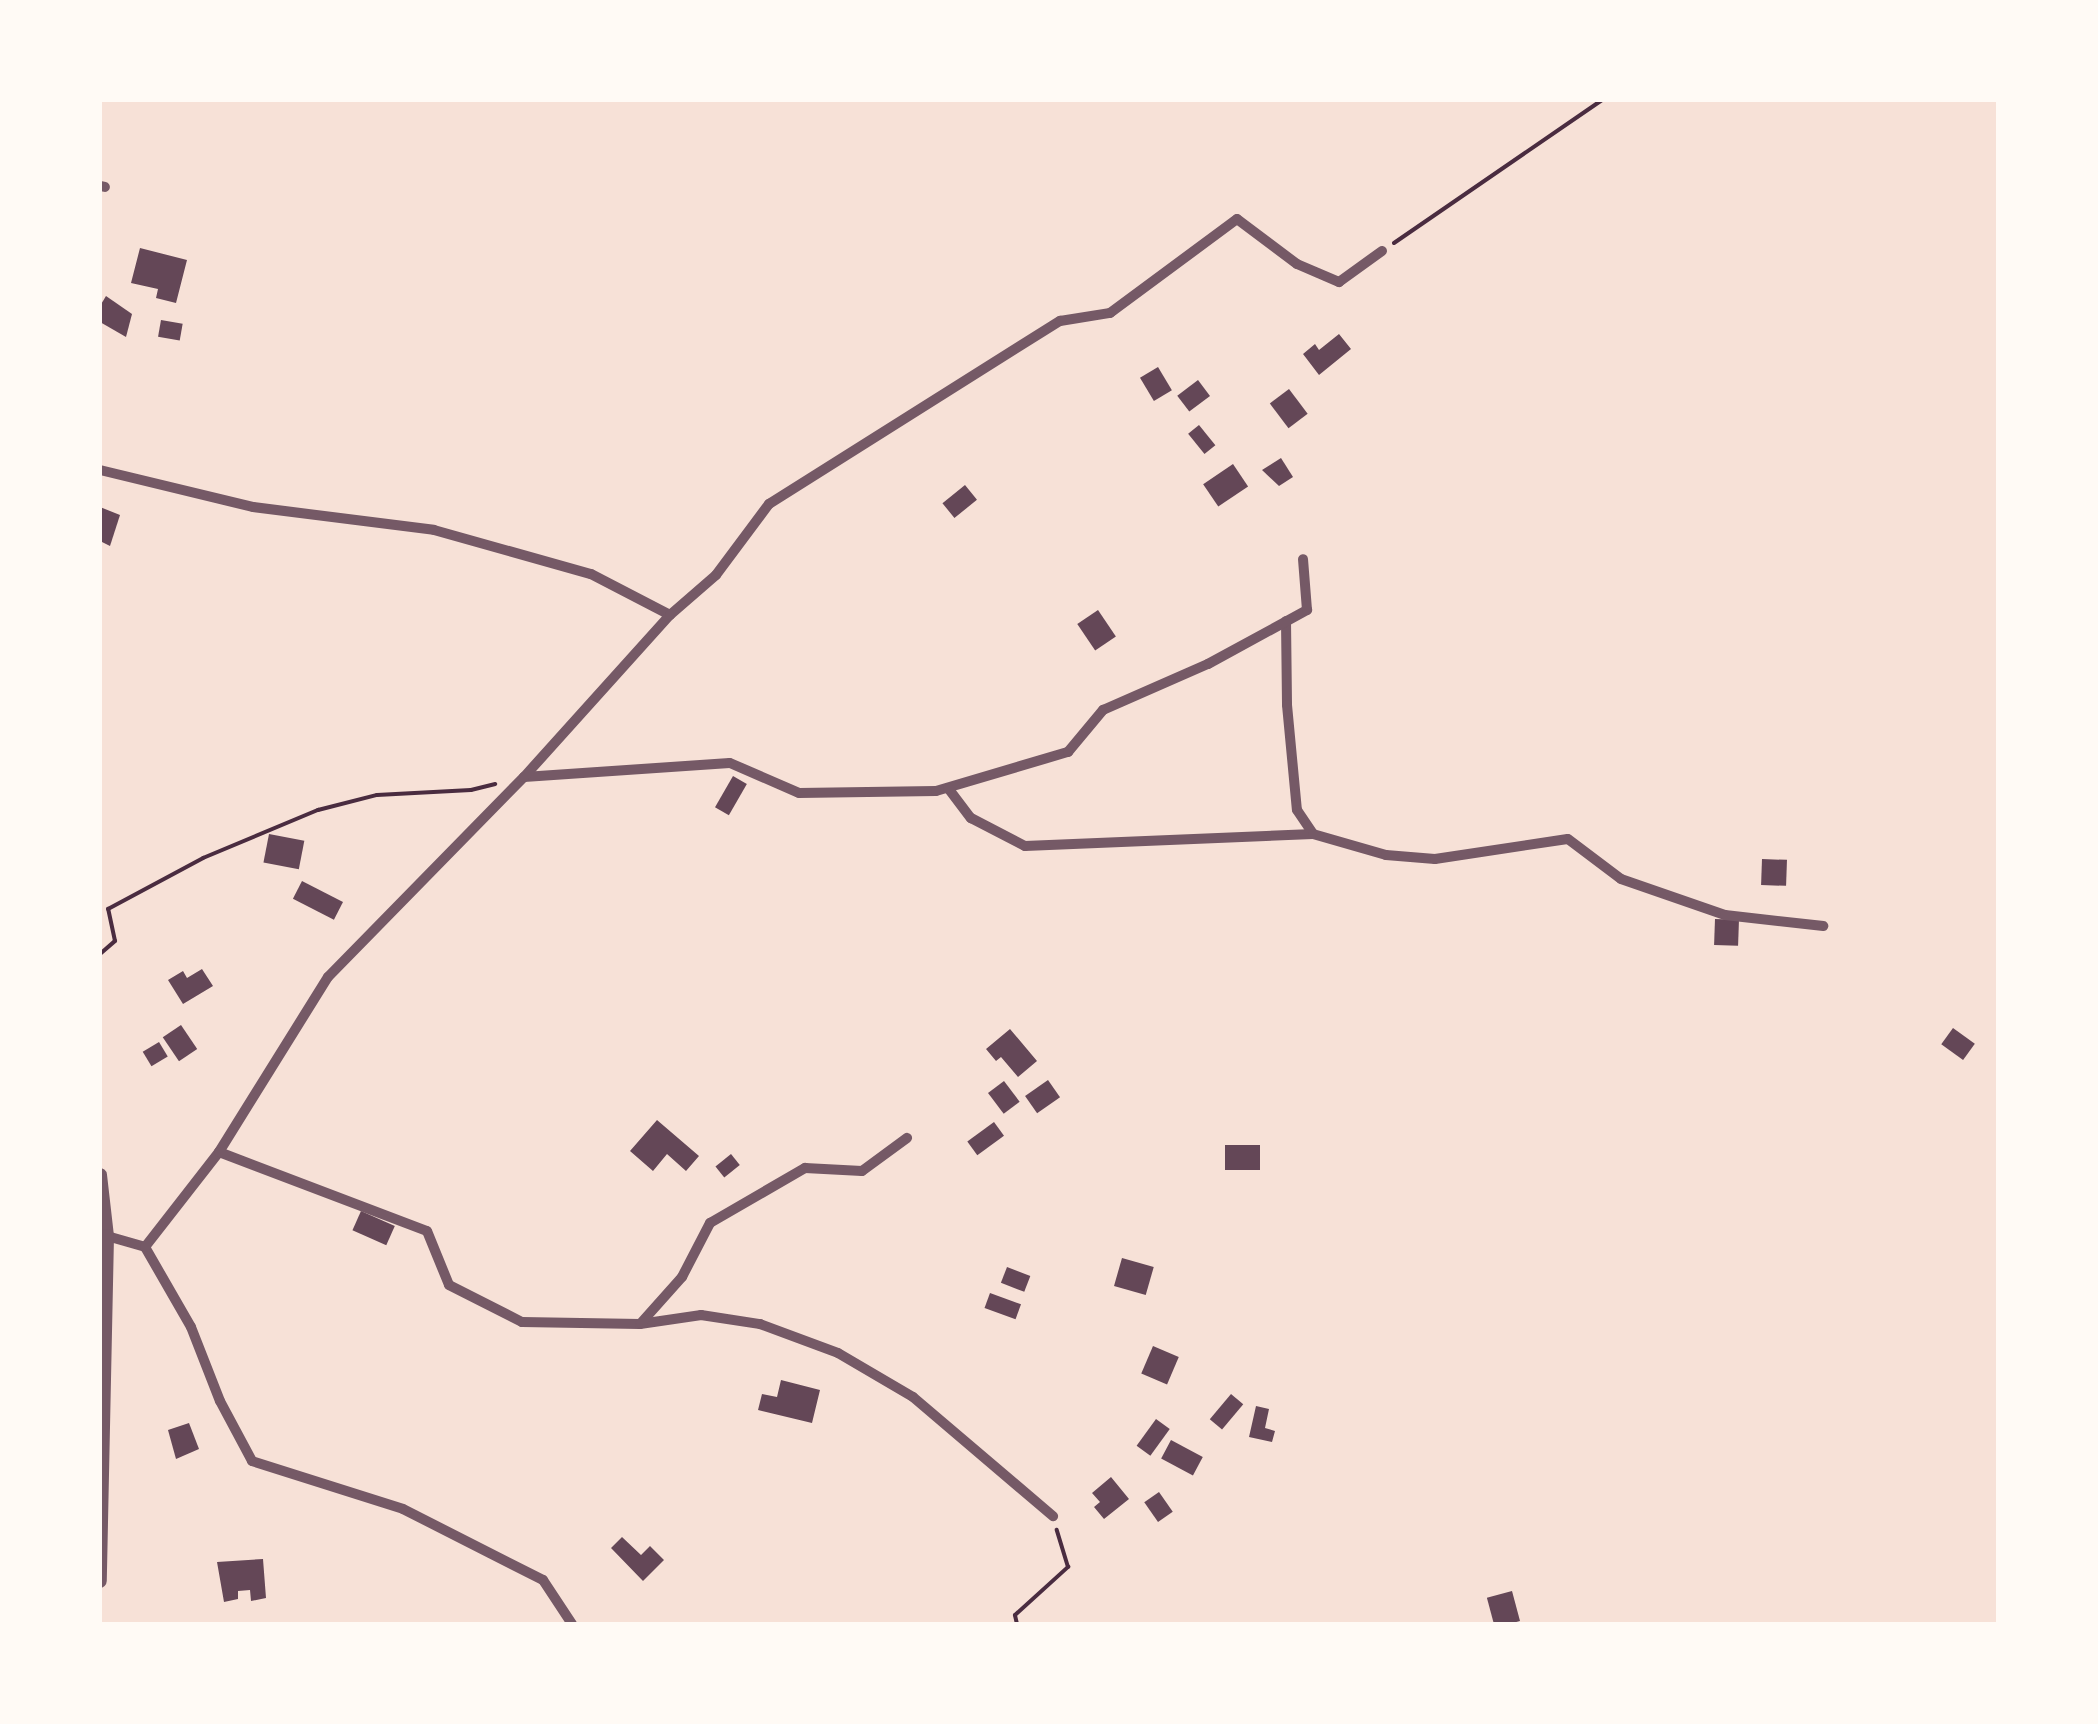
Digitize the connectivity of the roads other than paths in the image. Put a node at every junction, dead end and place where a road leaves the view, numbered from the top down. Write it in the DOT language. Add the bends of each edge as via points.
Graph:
graph roads {
  1 [pos="1382,252"];
  2 [pos="100,470"];
  3 [pos="1303,560"];
  4 [pos="670,615"];
  5 [pos="1286,621"];
  6 [pos="524,777"];
  7 [pos="948,788"];
  8 [pos="1313,834"];
  9 [pos="1823,926"];
  10 [pos="908,1138"];
  11 [pos="219,1152"];
  12 [pos="100,1175"];
  13 [pos="107,1236"];
  14 [pos="145,1247"];
  15 [pos="640,1324"];
  16 [pos="102,1477"];
  17 [pos="1053,1516"];
  18 [pos="100,1581"];
  19 [pos="572,1624"];
  1 -- 4 [label="street" via="1338,282 1296,264 1237,219 1110,313 1060,321 770,504 716,574"];
  2 -- 4 [label="street" via="253,508 434,530 591,574"];
  3 -- 5 [label="street" via="1307,610"];
  4 -- 6 [label="street"];
  5 -- 7 [label="street" via="1103,710 1068,752"];
  5 -- 8 [label="street" via="1297,810"];
  6 -- 7 [label="street" via="730,763 799,793"];
  6 -- 11 [label="street" via="328,978"];
  7 -- 8 [label="street" via="972,818 1025,846"];
  8 -- 9 [label="street" via="1386,855 1435,859 1568,838 1621,879 1708,909"];
  10 -- 15 [label="street" via="862,1171 805,1168 710,1223 682,1277"];
  11 -- 14 [label="street"];
  11 -- 15 [label="street" via="427,1232 449,1285 522,1322"];
  12 -- 13 [label="street"];
  13 -- 14 [label="street"];
  13 -- 16 [label="street"];
  14 -- 19 [label="street" via="191,1326 252,1461 403,1509 544,1580"];
  15 -- 17 [label="street" via="701,1314 760,1324 838,1353 913,1397"];
  16 -- 18 [label="street"];
}
